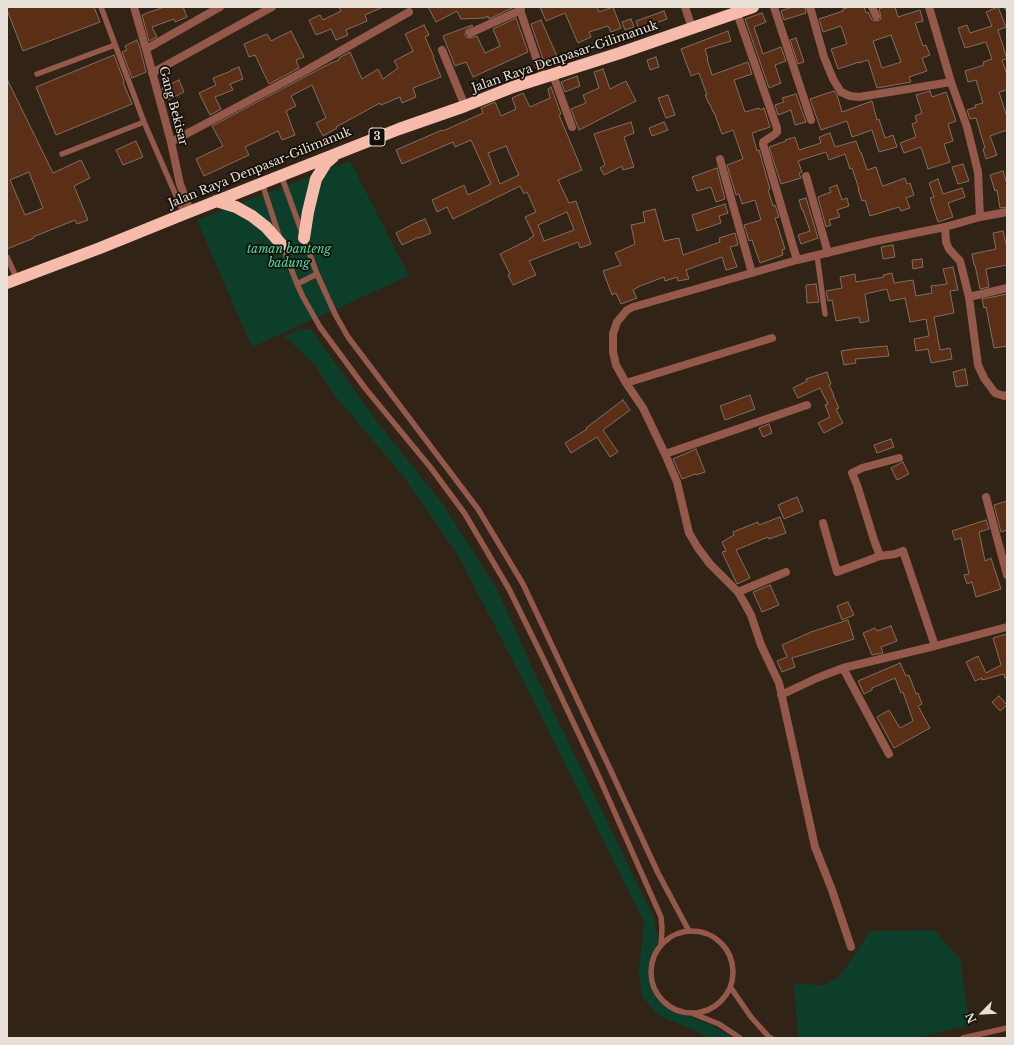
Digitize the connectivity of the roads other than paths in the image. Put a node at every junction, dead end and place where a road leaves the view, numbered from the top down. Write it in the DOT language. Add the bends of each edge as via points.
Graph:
graph roads {
  1 [pos="101,7"];
  2 [pos="134,7"];
  3 [pos="220,7"];
  4 [pos="272,7"];
  5 [pos="685,7"];
  6 [pos="753,7"];
  7 [pos="774,7"];
  8 [pos="810,7"];
  9 [pos="872,7"];
  10 [pos="929,7"];
  11 [pos="520,9"];
  12 [pos="732,11"];
  13 [pos="409,12"];
  14 [pos="876,16"];
  15 [pos="692,28"];
  16 [pos="470,33"];
  17 [pos="115,45"];
  18 [pos="146,49"];
  19 [pos="442,50"];
  20 [pos="152,73"];
  21 [pos="37,74"];
  22 [pos="548,76"];
  23 [pos="951,82"];
  24 [pos="465,106"];
  25 [pos="811,120"];
  26 [pos="144,122"];
  27 [pos="572,127"];
  28 [pos="171,142"];
  29 [pos="339,152"];
  30 [pos="62,154"];
  31 [pos="720,159"];
  32 [pos="281,175"];
  33 [pos="806,176"];
  34 [pos="262,183"];
  35 [pos="216,201"];
  36 [pos="187,212"];
  37 [pos="1007,212"];
  38 [pos="980,217"];
  39 [pos="945,227"];
  40 [pos="304,238"];
  41 [pos="282,245"];
  42 [pos="828,253"];
  43 [pos="817,255"];
  44 [pos="7,257"];
  45 [pos="797,260"];
  46 [pos="752,273"];
  47 [pos="317,274"];
  48 [pos="12,281"];
  49 [pos="297,284"];
  50 [pos="1007,288"];
  51 [pos="969,297"];
  52 [pos="825,314"];
  53 [pos="772,338"];
  54 [pos="626,383"];
  55 [pos="1007,395"];
  56 [pos="807,405"];
  57 [pos="665,454"];
  58 [pos="899,458"];
  59 [pos="986,497"];
  60 [pos="823,523"];
  61 [pos="880,556"];
  62 [pos="786,572"];
  63 [pos="1007,575"];
  64 [pos="738,592"];
  65 [pos="1007,627"];
  66 [pos="935,646"];
  67 [pos="843,668"];
  68 [pos="781,695"];
  69 [pos="888,754"];
  70 [pos="689,931"];
  71 [pos="661,945"];
  72 [pos="851,947"];
  73 [pos="731,988"];
  74 [pos="692,1013"];
  75 [pos="1007,1028"];
  76 [pos="740,1038"];
  77 [pos="771,1038"];
  78 [pos="963,1038"];
  1 -- 17 [label="lane"];
  2 -- 18 [label="street, Gang Bekisar"];
  3 -- 18 [label="street"];
  4 -- 20 [label="street"];
  5 -- 15 [label="street"];
  6 -- 12 [label="highway, Jalan Raya Denpasar-Gilimanuk / 3"];
  7 -- 25 [label="street"];
  8 -- 23 [label="street" via="824,57 841,92 859,97"];
  9 -- 14 [label="street"];
  10 -- 23 [label="street"];
  11 -- 16 [label="street"];
  11 -- 22 [label="street"];
  12 -- 15 [label="highway, Jalan Raya Denpasar-Gilimanuk / 3"];
  12 -- 45 [label="street" via="777,128 776,134 763,144"];
  13 -- 28 [label="street"];
  15 -- 22 [label="highway, Jalan Raya Denpasar-Gilimanuk / 3"];
  17 -- 21 [label="lane"];
  17 -- 26 [label="lane"];
  18 -- 20 [label="street, Gang Bekisar"];
  19 -- 24 [label="street"];
  20 -- 28 [label="street, Gang Bekisar"];
  22 -- 24 [label="highway, Jalan Raya Denpasar-Gilimanuk / 3"];
  22 -- 27 [label="street"];
  23 -- 38 [label="street" via="967,127 978,172"];
  24 -- 29 [label="highway, Jalan Raya Denpasar-Gilimanuk / 3"];
  26 -- 30 [label="lane"];
  26 -- 36 [label="lane"];
  28 -- 36 [label="street, Gang Bekisar"];
  29 -- 32 [label="highway, Jalan Raya Denpasar-Gilimanuk / 3"];
  29 -- 40 [label="highway" via="326,163 316,180"];
  31 -- 46 [label="street"];
  32 -- 34 [label="highway, Jalan Raya Denpasar-Gilimanuk / 3"];
  32 -- 40 [label="lane"];
  33 -- 42 [label="street"];
  34 -- 35 [label="highway, Jalan Raya Denpasar-Gilimanuk / 3"];
  34 -- 41 [label="lane"];
  35 -- 36 [label="highway, Jalan Raya Denpasar-Gilimanuk / 3"];
  35 -- 41 [label="highway" via="236,207 252,216"];
  36 -- 48 [label="highway, Jalan Raya Denpasar-Gilimanuk / 3"];
  37 -- 38 [label="street"];
  38 -- 39 [label="street"];
  39 -- 42 [label="street"];
  39 -- 51 [label="street" via="946,242 960,261"];
  40 -- 47 [label="lane"];
  41 -- 49 [label="lane"];
  42 -- 43 [label="street"];
  43 -- 45 [label="street"];
  43 -- 52 [label="lane"];
  44 -- 48 [label="lane"];
  45 -- 46 [label="street"];
  46 -- 54 [label="street" via="633,306 627,310 617,322 613,334 616,365"];
  47 -- 49 [label="lane"];
  47 -- 70 [label="lane" via="348,337 478,509 524,584 658,873"];
  49 -- 71 [label="lane" via="320,327 465,514 509,589 599,777 661,917"];
  50 -- 51 [label="street"];
  51 -- 55 [label="street" via="978,366 995,393"];
  53 -- 54 [label="street"];
  54 -- 57 [label="street"];
  56 -- 57 [label="street"];
  57 -- 64 [label="street" via="677,482 689,533 710,564"];
  58 -- 61 [label="street" via="852,472"];
  59 -- 63 [label="street"];
  60 -- 61 [label="street" via="837,572"];
  61 -- 66 [label="street" via="902,551"];
  62 -- 64 [label="street"];
  64 -- 68 [label="street" via="751,615 761,645 779,683"];
  65 -- 66 [label="street"];
  66 -- 67 [label="street"];
  67 -- 68 [label="street"];
  67 -- 69 [label="street"];
  68 -- 72 [label="street" via="816,847"];
  70 -- 71 [label="lane" via="674,935"];
  70 -- 73 [label="lane" via="703,932 726,948 733,967"];
  71 -- 74 [label="lane" via="654,956 651,969 658,995 667,1005 679,1011"];
  73 -- 74 [label="lane" via="715,1006 704,1012"];
  73 -- 77 [label="lane" via="751,1017"];
  74 -- 76 [label="lane" via="719,1024"];
  75 -- 78 [label="lane"];
}
